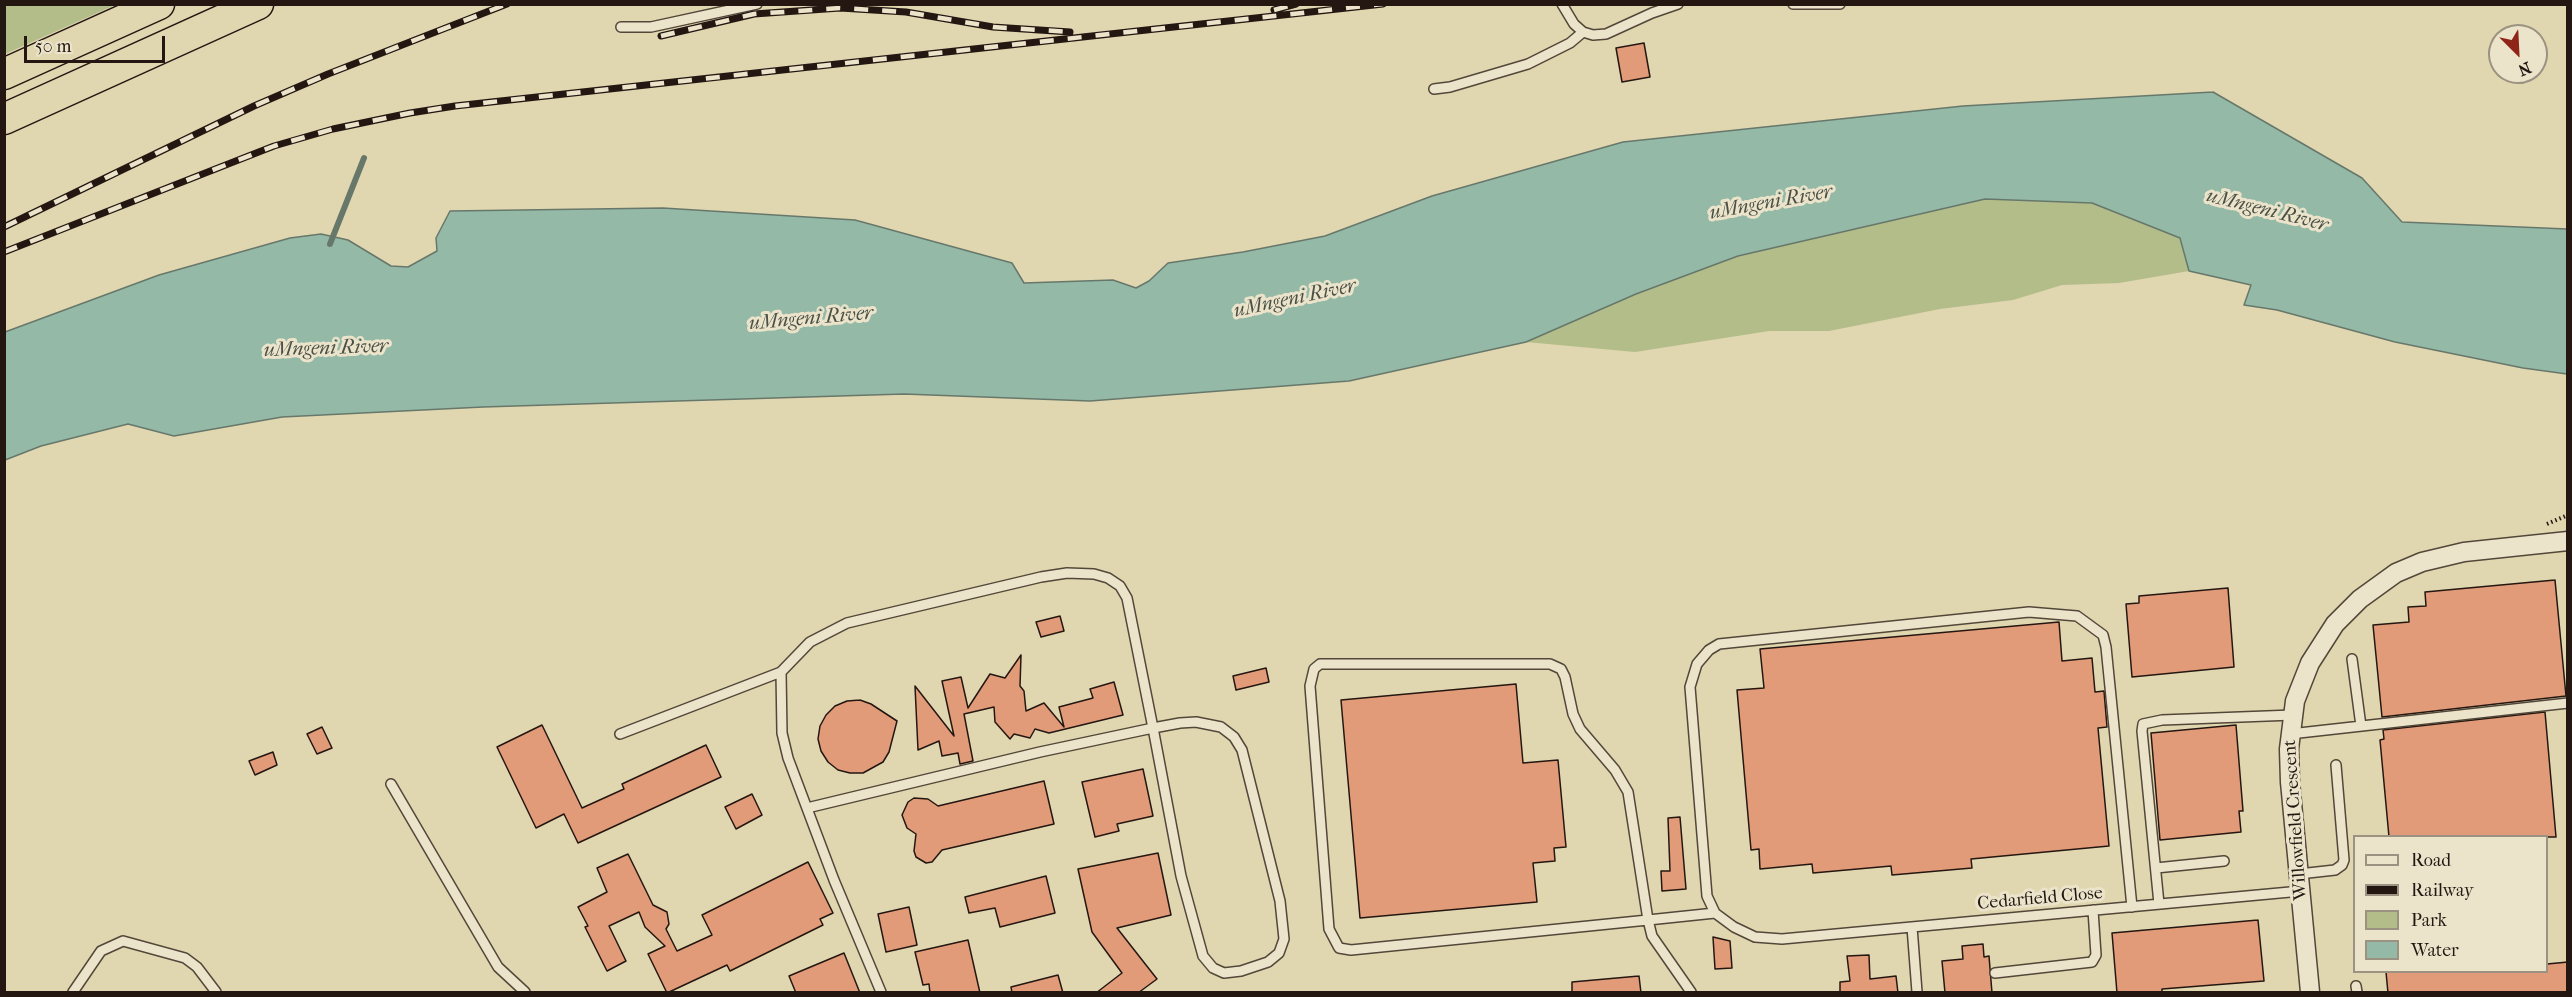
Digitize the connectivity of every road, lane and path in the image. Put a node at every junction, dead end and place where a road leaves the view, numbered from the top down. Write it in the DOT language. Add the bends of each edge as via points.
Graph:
graph roads {
  1 [pos="159,4"];
  2 [pos="258,4"];
  3 [pos="757,4"];
  4 [pos="1562,4"];
  5 [pos="1678,4"];
  6 [pos="1793,4"];
  7 [pos="1839,4"];
  8 [pos="621,27"];
  9 [pos="1583,32"];
  10 [pos="4,74"];
  11 [pos="1434,89"];
  12 [pos="4,119"];
  13 [pos="2568,542"];
  14 [pos="2352,659"];
  15 [pos="782,672"];
  16 [pos="2568,703"];
  17 [pos="2293,715"];
  18 [pos="2361,726"];
  19 [pos="1154,728"];
  20 [pos="620,734"];
  21 [pos="2290,734"];
  22 [pos="2336,765"];
  23 [pos="391,784"];
  24 [pos="807,808"];
  25 [pos="2224,861"];
  26 [pos="2156,868"];
  27 [pos="2300,883"];
  28 [pos="2160,904"];
  29 [pos="2132,907"];
  30 [pos="2092,910"];
  31 [pos="1715,914"];
  32 [pos="1648,920"];
  33 [pos="1912,927"];
  34 [pos="1995,973"];
  35 [pos="73,993"];
  36 [pos="216,993"];
  37 [pos="525,993"];
  38 [pos="880,993"];
  39 [pos="1691,993"];
  40 [pos="1917,993"];
  41 [pos="2310,993"];
  1 -- 10 [label="highway"];
  2 -- 12 [label="highway"];
  3 -- 8 [label="lane" via="651,27"];
  4 -- 9 [label="lane"];
  5 -- 9 [label="lane" via="1606,34"];
  6 -- 7 [label="lane"];
  9 -- 11 [label="lane" via="1528,64"];
  13 -- 17 [label="street, Willowfield Crescent" via="2464,552 2396,573 2360,599 2335,624 2310,663"];
  14 -- 18 [label="lane"];
  15 -- 19 [label="lane" via="810,642 847,622 1041,578 1067,573 1094,574 1120,586 1127,598"];
  15 -- 20 [label="lane"];
  15 -- 24 [label="lane" via="782,733"];
  16 -- 18 [label="lane"];
  17 -- 21 [label="street, Willowfield Crescent"];
  17 -- 26 [label="lane" via="2143,724"];
  18 -- 21 [label="lane"];
  19 -- 19 [label="lane" via="1196,722 1221,726 1242,750 1283,923 1280,953 1256,968 1224,973 1212,968 1203,956 1182,876"];
  19 -- 24 [label="lane"];
  21 -- 27 [label="street, Willowfield Crescent" via="2290,782"];
  22 -- 27 [label="lane, Cedarfield Close" via="2344,860 2335,870"];
  23 -- 37 [label="lane" via="498,967"];
  24 -- 38 [label="lane"];
  25 -- 26 [label="lane"];
  26 -- 28 [label="lane"];
  27 -- 28 [label="lane, Cedarfield Close"];
  27 -- 41 [label="street, Willowfield Crescent"];
  28 -- 29 [label="lane, Cedarfield Close"];
  29 -- 30 [label="lane, Cedarfield Close"];
  29 -- 31 [label="lane" via="2103,635 2077,616 2029,612 1719,644 1708,650 1696,664 1689,687 1707,896"];
  30 -- 33 [label="lane, Cedarfield Close"];
  30 -- 34 [label="lane" via="2096,955 2092,962"];
  31 -- 32 [label="lane"];
  31 -- 33 [label="lane, Cedarfield Close" via="1755,937 1782,939"];
  32 -- 32 [label="lane" via="1628,792 1580,729 1561,669 1550,664 1320,664 1314,669 1310,686 1329,929 1339,948 1351,950"];
  32 -- 39 [label="lane" via="1652,936"];
  33 -- 40 [label="lane"];
  35 -- 36 [label="lane" via="101,951 123,942 185,958 197,967"];
}
